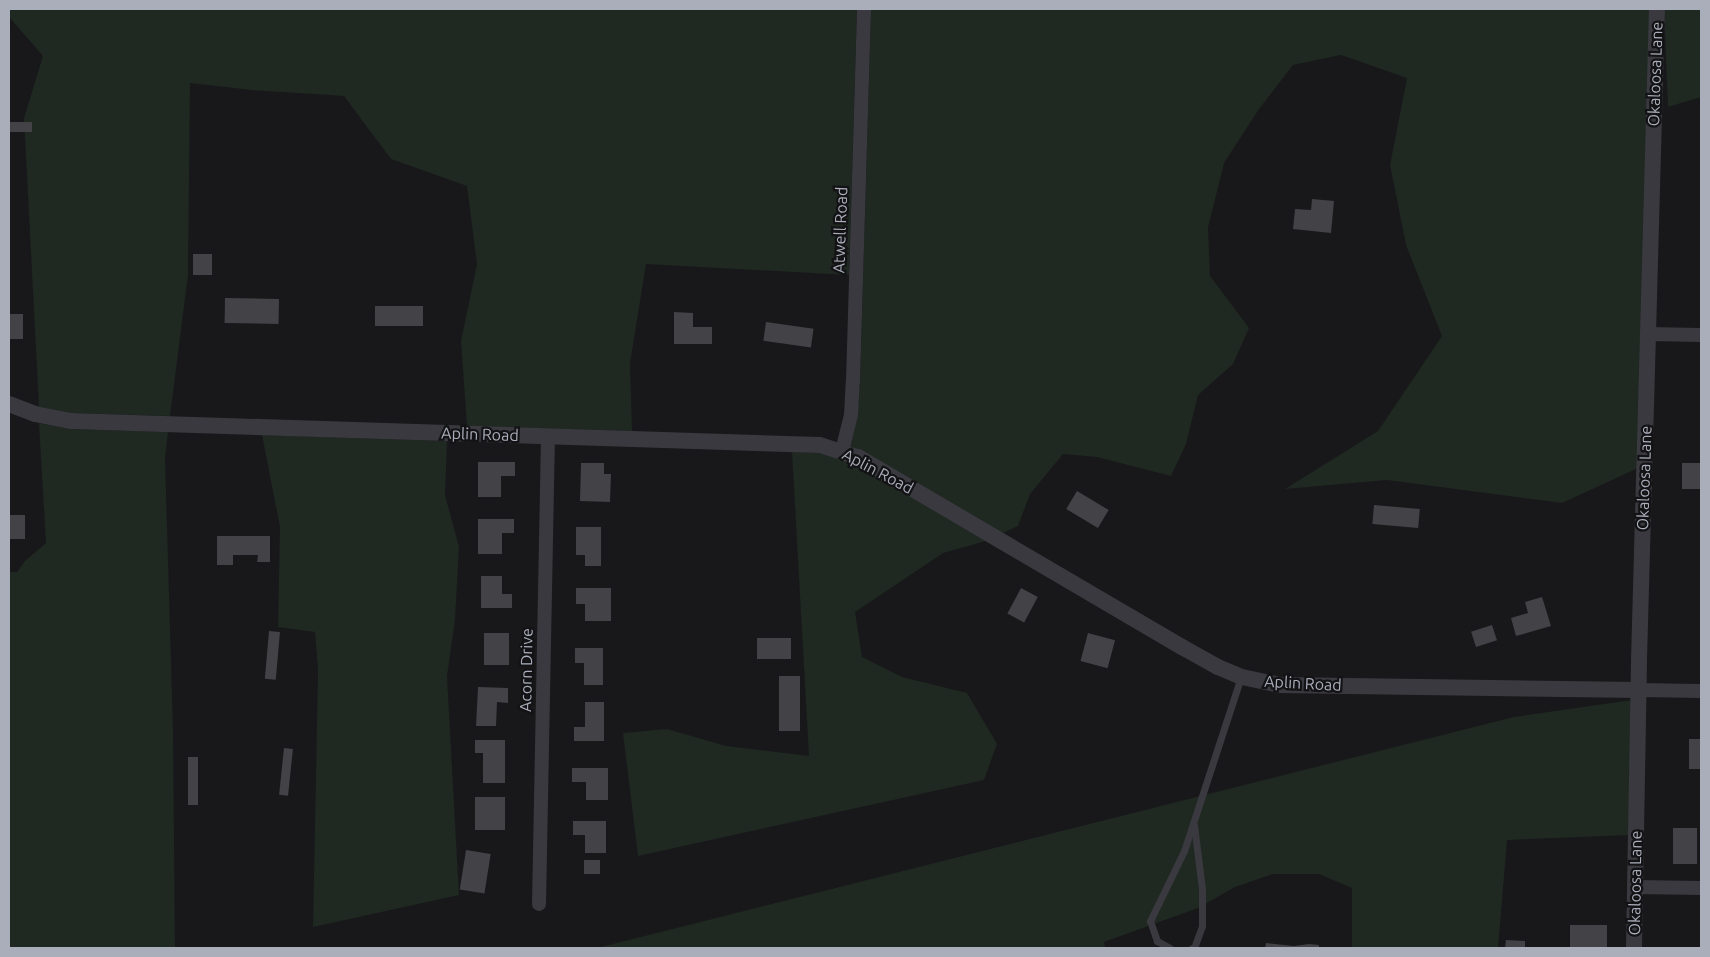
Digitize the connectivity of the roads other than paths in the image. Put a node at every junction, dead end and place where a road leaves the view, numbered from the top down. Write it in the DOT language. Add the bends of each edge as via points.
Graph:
graph roads {
  1 [pos="864,9"];
  2 [pos="1657,9"];
  3 [pos="1648,334"];
  4 [pos="1701,335"];
  5 [pos="9,404"];
  6 [pos="548,436"];
  7 [pos="842,450"];
  8 [pos="1242,677"];
  9 [pos="1638,690"];
  10 [pos="1701,691"];
  11 [pos="1194,822"];
  12 [pos="1635,887"];
  13 [pos="1701,888"];
  14 [pos="539,904"];
  15 [pos="1170,948"];
  16 [pos="1192,948"];
  17 [pos="1634,948"];
  1 -- 7 [label="street, Atwell Road" via="853,381 851,415"];
  2 -- 3 [label="street, Okaloosa Lane"];
  3 -- 4 [label="street"];
  3 -- 9 [label="street, Okaloosa Lane"];
  5 -- 6 [label="street, Aplin Road" via="35,414 70,421"];
  6 -- 7 [label="street, Aplin Road" via="820,445"];
  6 -- 14 [label="street, Acorn Drive"];
  7 -- 8 [label="street, Aplin Road" via="1211,663"];
  8 -- 9 [label="street, Aplin Road" via="1278,685"];
  8 -- 11 [label="lane"];
  9 -- 10 [label="street, Aplin Road"];
  9 -- 12 [label="street, Okaloosa Lane"];
  11 -- 15 [label="lane" via="1184,851 1150,921 1157,941"];
  11 -- 16 [label="lane" via="1202,889 1202,926"];
  12 -- 13 [label="street"];
  12 -- 17 [label="street, Okaloosa Lane"];
}
